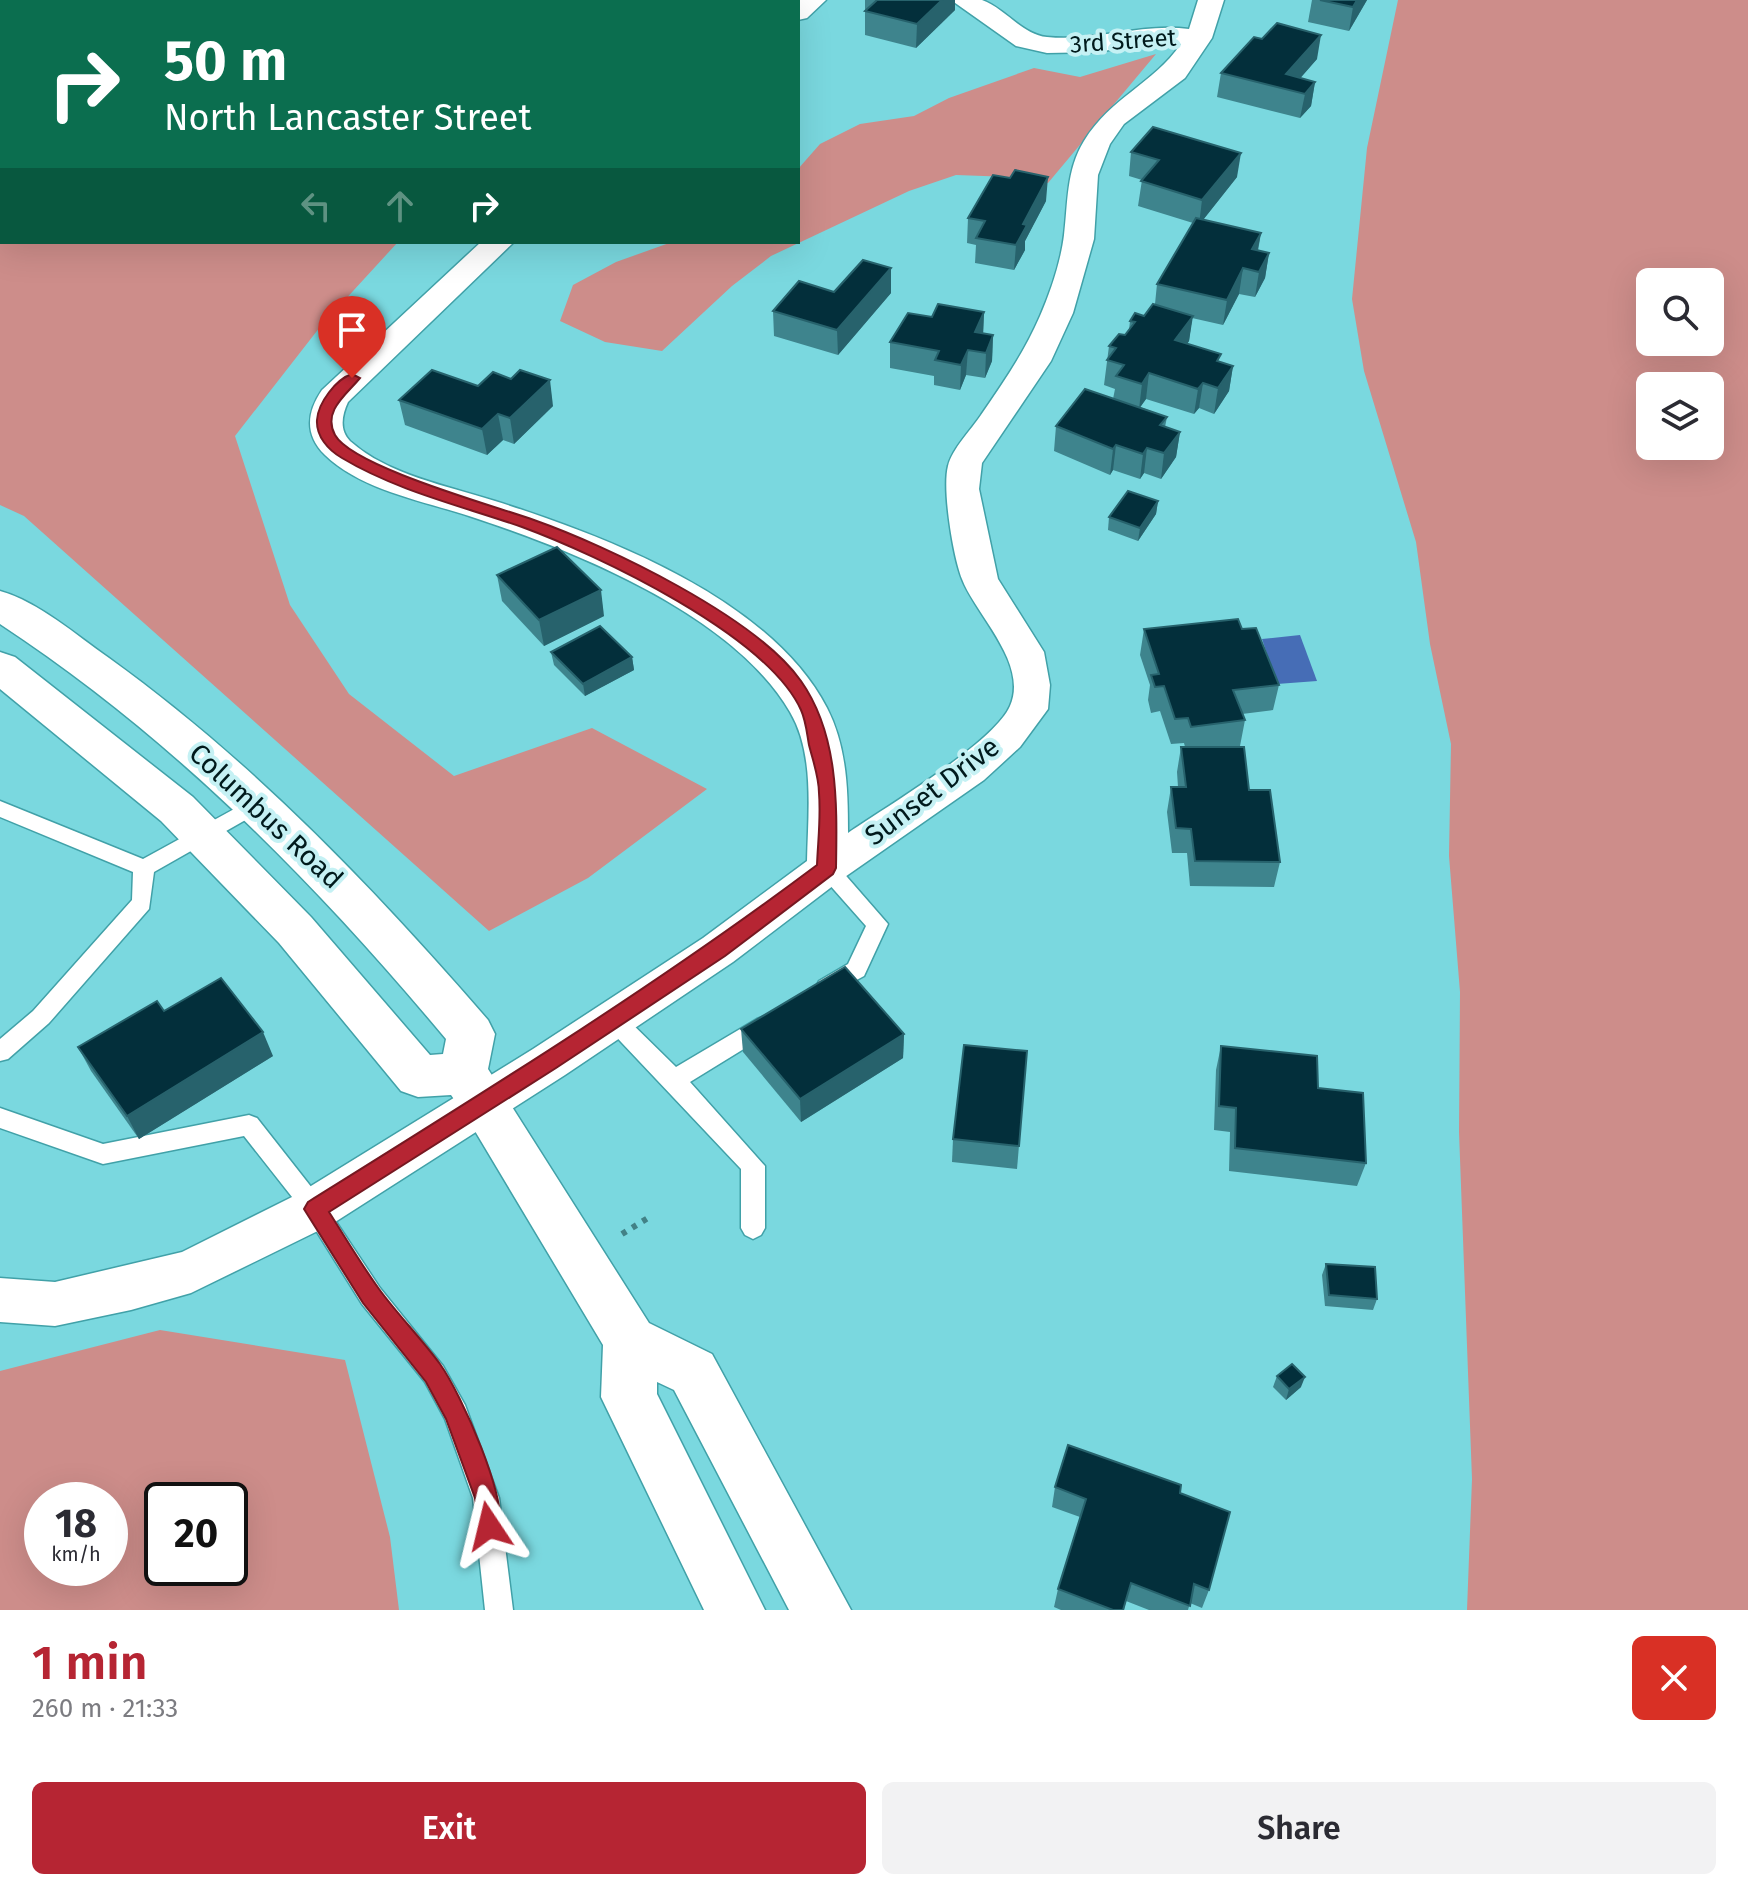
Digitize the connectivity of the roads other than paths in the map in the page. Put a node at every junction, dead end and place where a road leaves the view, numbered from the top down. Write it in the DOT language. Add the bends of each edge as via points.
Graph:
graph roads {
  1 [pos="964,0"];
  2 [pos="1211,0"];
  3 [pos="1199,38"];
  4 [pos="497,244"];
  5 [pos="0,605"];
  6 [pos="0,667"];
  7 [pos="258,804"];
  8 [pos="0,809"];
  9 [pos="204,835"];
  10 [pos="144,868"];
  11 [pos="827,868"];
  12 [pos="804,1001"];
  13 [pos="778,1017"];
  14 [pos="613,1019"];
  15 [pos="0,1052"];
  16 [pos="674,1080"];
  17 [pos="473,1088"];
  18 [pos="0,1118"];
  19 [pos="315,1209"];
  20 [pos="753,1228"];
  21 [pos="0,1300"];
  22 [pos="630,1341"];
  23 [pos="499,1610"];
  24 [pos="735,1610"];
  25 [pos="821,1610"];
  1 -- 3 [label="street, 3rd Street" via="1025,40 1047,45 1098,44 1160,33"];
  2 -- 3 [label="street, Sunset Drive"];
  3 -- 11 [label="street, Sunset Drive" via="1175,72 1114,118 1096,144 1084,175 1079,239 1057,313 1035,361 965,463 962,489 980,580 1025,652 1029,709 970,770"];
  4 -- 11 [label="street" via="334,397 325,412 328,438 367,466 419,488 593,550 716,615 773,660 811,711 829,791"];
  5 -- 7 [label="main road, Columbus Road" via="129,694"];
  6 -- 9 [label="main road, Columbus Road"];
  7 -- 9 [label="lane"];
  7 -- 17 [label="main road, Columbus Road" via="348,893 471,1034"];
  8 -- 10 [label="lane"];
  9 -- 10 [label="lane"];
  9 -- 17 [label="main road, Columbus Road" via="295,930 418,1076"];
  10 -- 15 [label="lane" via="142,903 41,1017"];
  11 -- 12 [label="lane" via="877,924 856,970"];
  11 -- 14 [label="street, Sunset Drive" via="718,950"];
  13 -- 16 [label="lane"];
  14 -- 16 [label="lane"];
  14 -- 17 [label="street, Sunset Drive"];
  16 -- 20 [label="lane" via="753,1166"];
  17 -- 19 [label="street, Sunset Drive"];
  17 -- 22 [label="main road"];
  18 -- 19 [label="lane" via="103,1154 249,1125"];
  19 -- 21 [label="street, Sunset Drive" via="191,1271 55,1304"];
  19 -- 23 [label="lane" via="371,1296 434,1374 456,1414 486,1498"];
  22 -- 24 [label="main road" via="629,1397"];
  22 -- 25 [label="main road" via="693,1372"];
}
